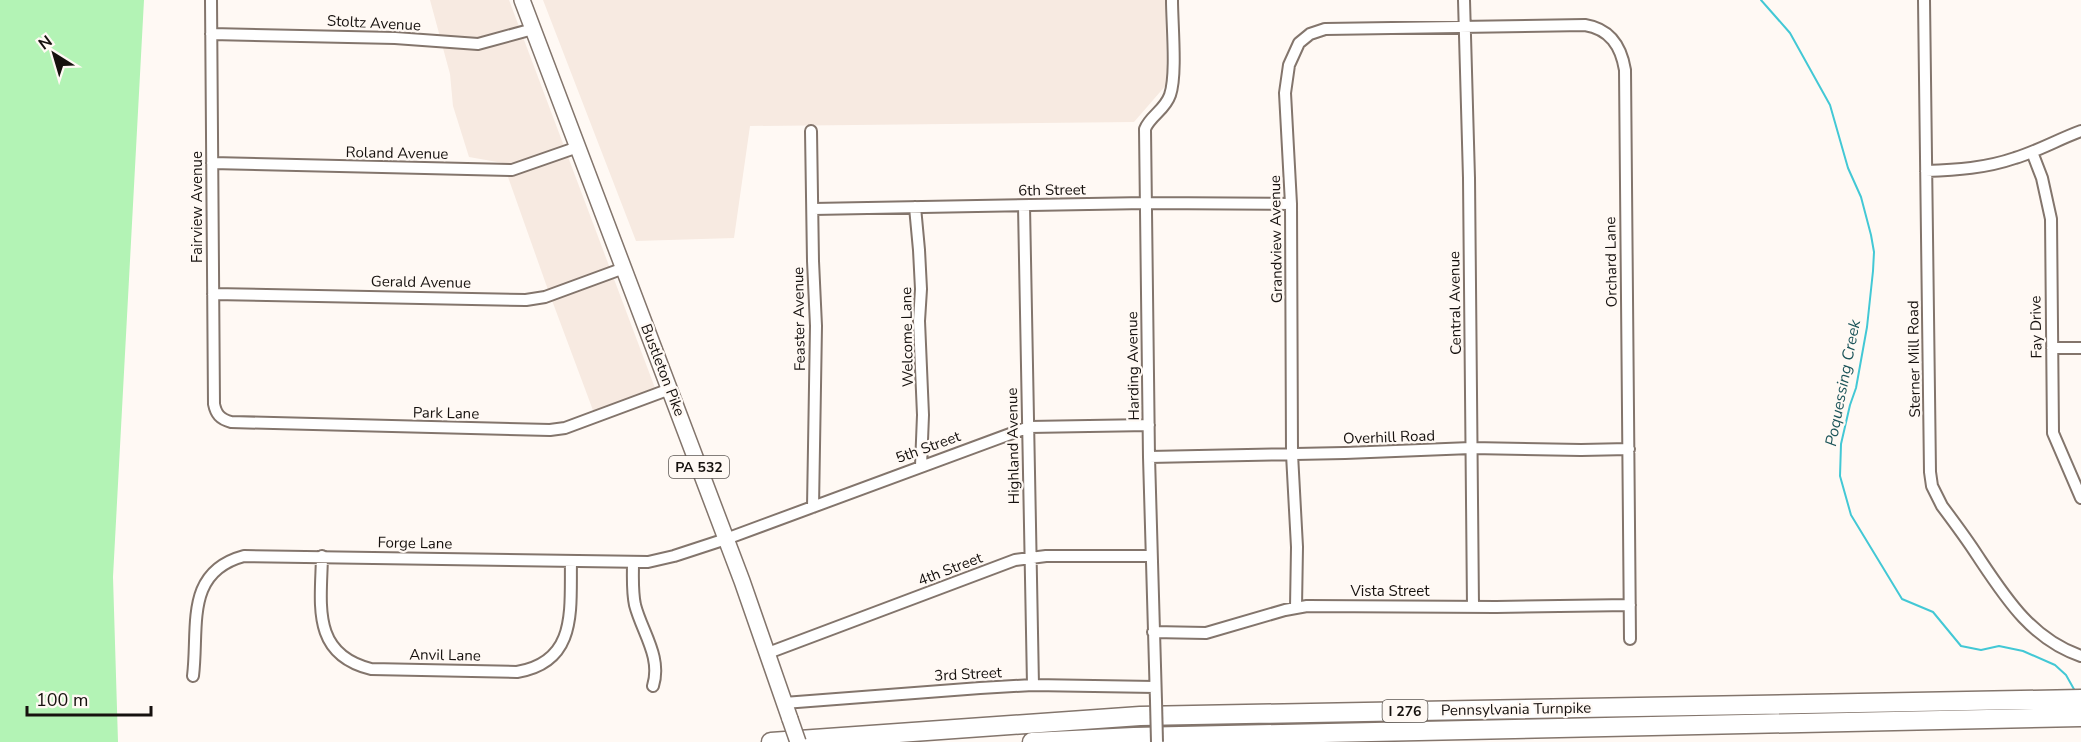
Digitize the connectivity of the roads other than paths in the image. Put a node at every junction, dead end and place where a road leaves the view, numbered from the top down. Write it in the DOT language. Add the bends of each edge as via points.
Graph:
graph roads {
  1 [pos="211,0"];
  2 [pos="522,0"];
  3 [pos="1172,0"];
  4 [pos="1464,0"];
  5 [pos="1924,0"];
  6 [pos="1465,27"];
  7 [pos="533,28"];
  8 [pos="211,34"];
  9 [pos="811,131"];
  10 [pos="2081,131"];
  11 [pos="578,147"];
  12 [pos="2032,153"];
  13 [pos="212,163"];
  14 [pos="1926,171"];
  15 [pos="1146,203"];
  16 [pos="1291,204"];
  17 [pos="1024,206"];
  18 [pos="915,207"];
  19 [pos="813,209"];
  20 [pos="624,268"];
  21 [pos="213,294"];
  22 [pos="2052,348"];
  23 [pos="2081,348"];
  24 [pos="670,389"];
  25 [pos="217,413"];
  26 [pos="1149,425"];
  27 [pos="1029,428"];
  28 [pos="1471,448"];
  29 [pos="1629,449"];
  30 [pos="1293,454"];
  31 [pos="1149,457"];
  32 [pos="921,466"];
  33 [pos="2081,498"];
  34 [pos="813,507"];
  35 [pos="726,539"];
  36 [pos="322,556"];
  37 [pos="1152,556"];
  38 [pos="1031,557"];
  39 [pos="571,561"];
  40 [pos="633,562"];
  41 [pos="1630,605"];
  42 [pos="1473,606"];
  43 [pos="1296,608"];
  44 [pos="1153,632"];
  45 [pos="1630,639"];
  46 [pos="768,653"];
  47 [pos="2081,656"];
  48 [pos="193,676"];
  49 [pos="653,686"];
  50 [pos="1033,686"];
  51 [pos="1155,687"];
  52 [pos="2081,699"];
  53 [pos="784,703"];
  54 [pos="2081,717"];
  55 [pos="771,742"];
  56 [pos="798,742"];
  57 [pos="1032,742"];
  58 [pos="1156,742"];
  1 -- 8 [label="street, Fairview Avenue"];
  2 -- 7 [label="main road, Bustleton Pike / PA 532"];
  3 -- 15 [label="street, Harding Avenue" via="1173,84 1165,105 1145,129"];
  4 -- 6 [label="street, Central Avenue"];
  5 -- 14 [label="street, Sterner Mill Road"];
  6 -- 16 [label="street, Grandview Avenue" via="1325,29 1299,43 1289,65 1285,93"];
  6 -- 28 [label="street, Central Avenue"];
  6 -- 29 [label="street, Orchard Lane" via="1589,26 1611,37 1620,51 1624,70"];
  7 -- 8 [label="street, Stoltz Avenue" via="477,44"];
  7 -- 11 [label="main road, Bustleton Pike / PA 532"];
  8 -- 13 [label="street, Fairview Avenue"];
  9 -- 19 [label="street, Feaster Avenue"];
  10 -- 12 [label="street"];
  11 -- 13 [label="street, Roland Avenue" via="512,170"];
  11 -- 20 [label="main road, Bustleton Pike / PA 532"];
  12 -- 14 [label="street" via="1970,169"];
  12 -- 22 [label="street, Fay Drive" via="2051,219"];
  13 -- 21 [label="street, Fairview Avenue"];
  14 -- 47 [label="street, Sterner Mill Road" via="1932,486 2018,613 2053,643"];
  15 -- 16 [label="street, 6th Street"];
  15 -- 17 [label="street, 6th Street"];
  15 -- 26 [label="street, Harding Avenue"];
  16 -- 30 [label="street, Grandview Avenue"];
  17 -- 18 [label="street, 6th Street"];
  17 -- 27 [label="street, Highland Avenue"];
  18 -- 19 [label="street, 6th Street"];
  18 -- 32 [label="street, Welcome Lane" via="921,289"];
  19 -- 34 [label="street, Feaster Avenue"];
  20 -- 21 [label="street, Gerald Avenue" via="545,297 526,300"];
  20 -- 24 [label="main road, Bustleton Pike / PA 532"];
  21 -- 25 [label="street, Fairview Avenue"];
  22 -- 23 [label="street"];
  22 -- 33 [label="street, Fay Drive" via="2053,433"];
  24 -- 25 [label="street, Park Lane" via="550,430 231,422"];
  24 -- 35 [label="main road, Bustleton Pike / PA 532"];
  26 -- 27 [label="street, 5th Street"];
  26 -- 31 [label="street, Harding Avenue"];
  27 -- 32 [label="street, 5th Street"];
  27 -- 38 [label="street, Highland Avenue"];
  28 -- 29 [label="street, Overhill Road"];
  28 -- 30 [label="street, Overhill Road"];
  28 -- 42 [label="street, Central Avenue"];
  29 -- 41 [label="street, Orchard Lane"];
  30 -- 31 [label="street, Overhill Road"];
  30 -- 43 [label="street, Grandview Avenue"];
  31 -- 37 [label="street, Harding Avenue"];
  32 -- 34 [label="street, 5th Street"];
  34 -- 35 [label="street, 5th Street"];
  35 -- 40 [label="street, Forge Lane" via="661,560"];
  35 -- 46 [label="main road, Bustleton Pike / PA 532"];
  36 -- 39 [label="street, Forge Lane"];
  36 -- 39 [label="street, Anvil Lane" via="321,614 327,637 352,663 371,669 516,672 539,666 561,646 569,627"];
  36 -- 48 [label="street, Forge Lane" via="244,556 216,569 199,595"];
  37 -- 38 [label="street, 4th Street"];
  37 -- 44 [label="street, Harding Avenue"];
  38 -- 46 [label="street, 4th Street"];
  38 -- 50 [label="street, Highland Avenue"];
  39 -- 40 [label="street, Forge Lane"];
  40 -- 49 [label="street" via="636,606 656,660"];
  41 -- 42 [label="street, Vista Street"];
  41 -- 45 [label="street, Orchard Lane"];
  42 -- 43 [label="street, Vista Street"];
  43 -- 44 [label="street, Vista Street" via="1206,633"];
  44 -- 51 [label="street, Harding Avenue"];
  46 -- 53 [label="main road, Bustleton Pike / PA 532"];
  50 -- 51 [label="street, 3rd Street"];
  50 -- 53 [label="street, 3rd Street"];
  51 -- 58 [label="street, Harding Avenue, bridge"];
  52 -- 55 [label="highway, Pennsylvania Turnpike / I 276" via="1140,716"];
  53 -- 56 [label="main road, Bustleton Pike / PA 532, bridge"];
  54 -- 57 [label="highway, Pennsylvania Turnpike / I 276"];
}
